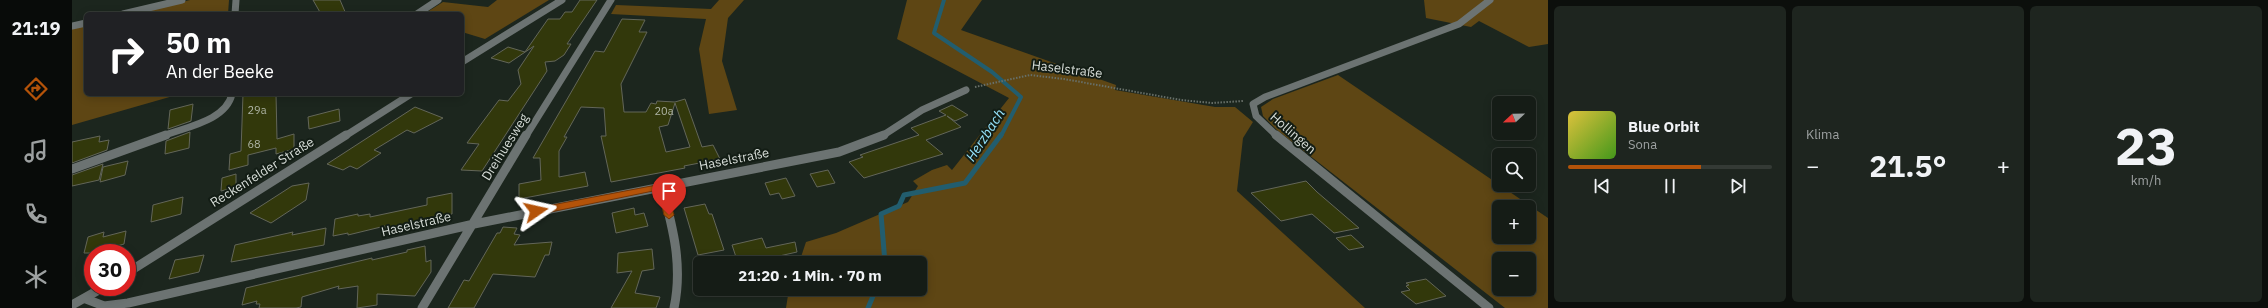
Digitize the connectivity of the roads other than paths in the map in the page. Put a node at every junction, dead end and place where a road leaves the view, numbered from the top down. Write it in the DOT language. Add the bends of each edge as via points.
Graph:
graph roads {
  1 [pos="182,0"];
  2 [pos="236,0"];
  3 [pos="438,0"];
  4 [pos="562,0"];
  5 [pos="611,0"];
  6 [pos="1490,0"];
  7 [pos="131,12"];
  8 [pos="236,12"];
  9 [pos="420,12"];
  10 [pos="84,23"];
  11 [pos="72,26"];
  12 [pos="464,61"];
  13 [pos="966,90"];
  14 [pos="232,96"];
  15 [pos="408,96"];
  16 [pos="72,169"];
  17 [pos="662,187"];
  18 [pos="474,224"];
  19 [pos="136,267"];
  20 [pos="90,296"];
  21 [pos="86,299"];
  22 [pos="72,305"];
  23 [pos="422,308"];
  24 [pos="674,308"];
  25 [pos="1489,308"];
  1 -- 7 [label="street"];
  2 -- 8 [label="street"];
  3 -- 9 [label="street"];
  4 -- 12 [label="street"];
  5 -- 18 [label="street, Dreihuesweg" via="487,197"];
  6 -- 25 [label="street, Hollingen" via="1459,24 1253,104 1256,116 1271,132"];
  10 -- 11 [label="street"];
  13 -- 17 [label="street, Haselstraße" via="922,110 884,134 839,152"];
  14 -- 16 [label="street" via="225,110 211,118"];
  15 -- 19 [label="street, Reckenfelder Straße"];
  17 -- 18 [label="street, Haselstraße"];
  17 -- 24 [label="street" via="680,265"];
  18 -- 21 [label="street, Haselstraße" via="128,303 104,306"];
  18 -- 23 [label="street, Dreihuesweg"];
  20 -- 21 [label="street"];
  21 -- 22 [label="street"];
}
